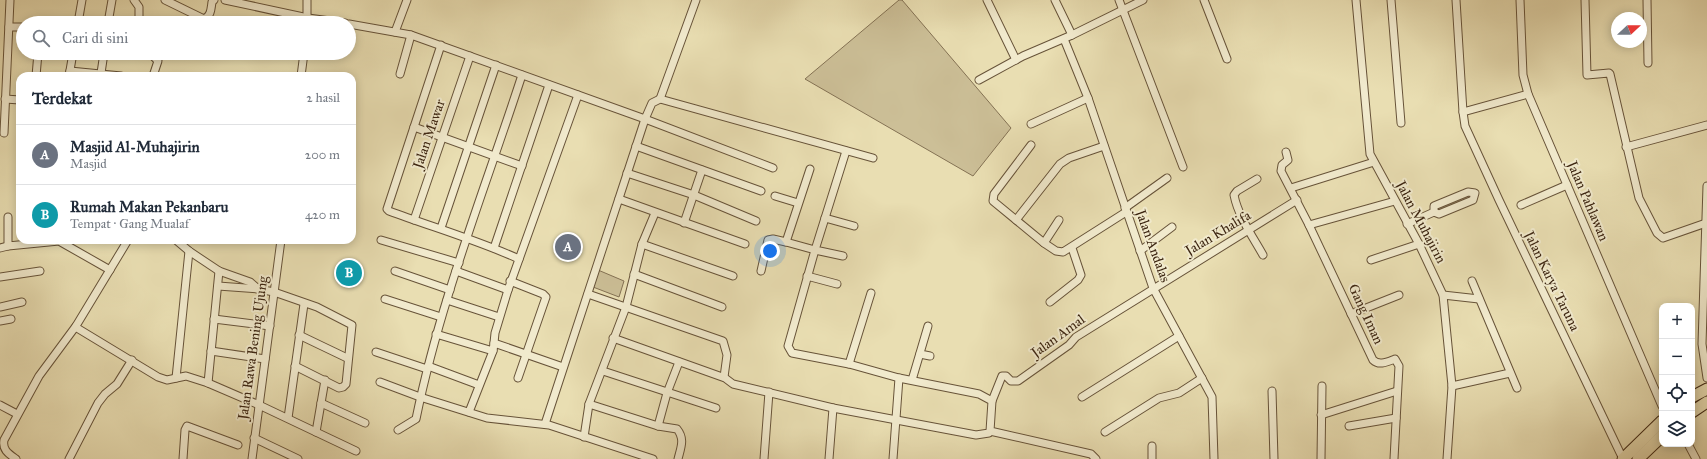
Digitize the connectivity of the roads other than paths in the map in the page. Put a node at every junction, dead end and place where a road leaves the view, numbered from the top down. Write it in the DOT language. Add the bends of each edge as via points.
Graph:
graph roads {
  1 [pos="10,0"];
  2 [pos="82,0"];
  3 [pos="112,0"];
  4 [pos="134,0"];
  5 [pos="165,0"];
  6 [pos="214,0"];
  7 [pos="225,0"];
  8 [pos="307,0"];
  9 [pos="407,0"];
  10 [pos="696,0"];
  11 [pos="987,0"];
  12 [pos="1055,0"];
  13 [pos="1119,0"];
  14 [pos="1144,0"];
  15 [pos="1204,0"];
  16 [pos="1356,0"];
  17 [pos="1391,0"];
  18 [pos="1456,0"];
  19 [pos="1520,0"];
  20 [pos="1585,0"];
  21 [pos="1647,0"];
  22 [pos="1123,9"];
  23 [pos="79,16"];
  24 [pos="109,16"];
  25 [pos="139,16"];
  26 [pos="196,16"];
  27 [pos="208,16"];
  28 [pos="291,16"];
  29 [pos="307,16"];
  30 [pos="356,25"];
  31 [pos="9,27"];
  32 [pos="16,27"];
  33 [pos="395,32"];
  34 [pos="412,35"];
  35 [pos="1072,35"];
  36 [pos="1064,39"];
  37 [pos="441,45"];
  38 [pos="470,56"];
  39 [pos="4,57"];
  40 [pos="37,60"];
  41 [pos="72,60"];
  42 [pos="103,60"];
  43 [pos="157,60"];
  44 [pos="303,60"];
  45 [pos="1016,60"];
  46 [pos="1227,60"];
  47 [pos="1648,63"];
  48 [pos="496,65"];
  49 [pos="36,72"];
  50 [pos="70,72"];
  51 [pos="101,72"];
  52 [pos="154,72"];
  53 [pos="302,72"];
  54 [pos="400,74"];
  55 [pos="522,75"];
  56 [pos="979,80"];
  57 [pos="549,85"];
  58 [pos="3,89"];
  59 [pos="1528,94"];
  60 [pos="578,95"];
  61 [pos="1088,98"];
  62 [pos="5,99"];
  63 [pos="660,99"];
  64 [pos="16,100"];
  65 [pos="1464,112"];
  66 [pos="645,119"];
  67 [pos="1401,123"];
  68 [pos="1031,124"];
  69 [pos="1707,125"];
  70 [pos="414,127"];
  71 [pos="4,133"];
  72 [pos="442,137"];
  73 [pos="1031,145"];
  74 [pos="469,146"];
  75 [pos="636,146"];
  76 [pos="1104,146"];
  77 [pos="1626,147"];
  78 [pos="846,151"];
  79 [pos="1286,152"];
  80 [pos="495,156"];
  81 [pos="873,158"];
  82 [pos="1374,162"];
  83 [pos="522,166"];
  84 [pos="1182,167"];
  85 [pos="773,168"];
  86 [pos="810,169"];
  87 [pos="702,170"];
  88 [pos="627,173"];
  89 [pos="1167,178"];
  90 [pos="1257,179"];
  91 [pos="1567,185"];
  92 [pos="1707,186"];
  93 [pos="1291,188"];
  94 [pos="761,191"];
  95 [pos="694,195"];
  96 [pos="775,196"];
  97 [pos="619,199"];
  98 [pos="1297,200"];
  99 [pos="1396,201"];
  100 [pos="798,204"];
  101 [pos="1521,205"];
  102 [pos="1126,210"];
  103 [pos="1434,212"];
  104 [pos="655,213"];
  105 [pos="8,217"];
  106 [pos="825,218"];
  107 [pos="414,220"];
  108 [pos="1016,220"];
  109 [pos="1059,220"];
  110 [pos="756,221"];
  111 [pos="684,223"];
  112 [pos="1706,223"];
  113 [pos="1408,224"];
  114 [pos="1309,225"];
  115 [pos="854,226"];
  116 [pos="1172,227"];
  117 [pos="441,228"];
  118 [pos="1249,229"];
  119 [pos="466,238"];
  120 [pos="381,240"];
  121 [pos="786,242"];
  122 [pos="1044,243"];
  123 [pos="19,244"];
  124 [pos="64,244"];
  125 [pos="126,244"];
  126 [pos="181,244"];
  127 [pos="280,244"];
  128 [pos="642,244"];
  129 [pos="745,244"];
  130 [pos="1419,244"];
  131 [pos="8,246"];
  132 [pos="0,248"];
  133 [pos="494,248"];
  134 [pos="1072,248"];
  135 [pos="815,250"];
  136 [pos="189,251"];
  137 [pos="1140,251"];
  138 [pos="1263,255"];
  139 [pos="844,256"];
  140 [pos="519,259"];
  141 [pos="1371,260"];
  142 [pos="459,263"];
  143 [pos="110,270"];
  144 [pos="40,271"];
  145 [pos="219,271"];
  146 [pos="395,271"];
  147 [pos="456,271"];
  148 [pos="761,271"];
  149 [pos="634,274"];
  150 [pos="733,276"];
  151 [pos="807,276"];
  152 [pos="0,277"];
  153 [pos="510,281"];
  154 [pos="1472,281"];
  155 [pos="837,284"];
  156 [pos="218,286"];
  157 [pos="1153,288"];
  158 [pos="258,289"];
  159 [pos="450,290"];
  160 [pos="508,290"];
  161 [pos="274,292"];
  162 [pos="871,293"];
  163 [pos="588,294"];
  164 [pos="1399,295"];
  165 [pos="1443,295"];
  166 [pos="385,298"];
  167 [pos="1479,299"];
  168 [pos="447,300"];
  169 [pos="22,302"];
  170 [pos="1050,302"];
  171 [pos="304,304"];
  172 [pos="0,307"];
  173 [pos="626,307"];
  174 [pos="722,307"];
  175 [pos="0,311"];
  176 [pos="1351,314"];
  177 [pos="441,317"];
  178 [pos="499,317"];
  179 [pos="11,319"];
  180 [pos="214,319"];
  181 [pos="1,321"];
  182 [pos="76,326"];
  183 [pos="270,326"];
  184 [pos="928,326"];
  185 [pos="436,334"];
  186 [pos="299,335"];
  187 [pos="1179,336"];
  188 [pos="613,338"];
  189 [pos="493,347"];
  190 [pos="211,351"];
  191 [pos="376,352"];
  192 [pos="527,354"];
  193 [pos="920,354"];
  194 [pos="930,356"];
  195 [pos="347,358"];
  196 [pos="265,359"];
  197 [pos="132,360"];
  198 [pos="679,362"];
  199 [pos="848,364"];
  200 [pos="295,366"];
  201 [pos="428,367"];
  202 [pos="563,368"];
  203 [pos="603,371"];
  204 [pos="1510,372"];
  205 [pos="176,378"];
  206 [pos="518,378"];
  207 [pos="724,378"];
  208 [pos="900,378"];
  209 [pos="1202,378"];
  210 [pos="1707,378"];
  211 [pos="325,380"];
  212 [pos="912,380"];
  213 [pos="380,382"];
  214 [pos="208,383"];
  215 [pos="479,385"];
  216 [pos="1322,386"];
  217 [pos="1452,386"];
  218 [pos="1517,388"];
  219 [pos="1707,389"];
  220 [pos="1272,391"];
  221 [pos="1397,391"];
  222 [pos="769,392"];
  223 [pos="667,393"];
  224 [pos="1695,395"];
  225 [pos="420,397"];
  226 [pos="1082,397"];
  227 [pos="1659,399"];
  228 [pos="992,401"];
  229 [pos="1707,402"];
  230 [pos="321,403"];
  231 [pos="589,404"];
  232 [pos="0,405"];
  233 [pos="259,405"];
  234 [pos="716,408"];
  235 [pos="833,408"];
  236 [pos="1694,411"];
  237 [pos="469,412"];
  238 [pos="18,414"];
  239 [pos="1321,414"];
  240 [pos="288,418"];
  241 [pos="1396,418"];
  242 [pos="896,419"];
  243 [pos="365,423"];
  244 [pos="545,424"];
  245 [pos="1659,424"];
  246 [pos="658,426"];
  247 [pos="1349,426"];
  248 [pos="398,430"];
  249 [pos="990,431"];
  250 [pos="316,432"];
  251 [pos="1105,432"];
  252 [pos="584,437"];
  253 [pos="254,438"];
  254 [pos="1659,439"];
  255 [pos="238,444"];
  256 [pos="1152,446"];
  257 [pos="1690,447"];
  258 [pos="356,451"];
  259 [pos="16,459"];
  260 [pos="69,459"];
  261 [pos="183,459"];
  262 [pos="252,459"];
  263 [pos="298,459"];
  264 [pos="653,459"];
  265 [pos="678,459"];
  266 [pos="764,459"];
  267 [pos="829,459"];
  268 [pos="893,459"];
  269 [pos="1096,459"];
  270 [pos="1152,459"];
  271 [pos="1214,459"];
  272 [pos="1274,459"];
  273 [pos="1321,459"];
  274 [pos="1394,459"];
  275 [pos="1447,459"];
  276 [pos="1623,459"];
  277 [pos="1638,459"];
  278 [pos="1696,459"];
  1 -- 31 [label="street"];
  2 -- 23 [label="street"];
  3 -- 24 [label="street"];
  4 -- 25 [label="street" via="139,7"];
  5 -- 26 [label="street"];
  6 -- 27 [label="street"];
  7 -- 28 [label="street"];
  8 -- 29 [label="street"];
  9 -- 33 [label="street"];
  10 -- 63 [label="street"];
  11 -- 45 [label="street"];
  12 -- 35 [label="street"];
  13 -- 22 [label="street"];
  14 -- 22 [label="street"];
  15 -- 46 [label="street"];
  16 -- 82 [label="street, Jalan Muhajirin" via="1370,154"];
  17 -- 67 [label="street"];
  18 -- 65 [label="street, Jalan Karya Taruna"];
  19 -- 59 [label="street, Jalan Pahlawan" via="1523,75"];
  20 -- 77 [label="street" via="1586,75 1610,73"];
  21 -- 47 [label="street"];
  22 -- 35 [label="street"];
  22 -- 84 [label="street"];
  30 -- 33 [label="street"];
  31 -- 32 [label="street"];
  31 -- 39 [label="street"];
  33 -- 34 [label="street"];
  34 -- 37 [label="street"];
  34 -- 54 [label="street"];
  35 -- 36 [label="street"];
  36 -- 45 [label="street"];
  36 -- 61 [label="street, Jalan Andalas"];
  37 -- 38 [label="street"];
  37 -- 70 [label="street"];
  38 -- 48 [label="street"];
  38 -- 72 [label="street, Jalan Mawar"];
  39 -- 58 [label="street"];
  40 -- 49 [label="street"];
  41 -- 50 [label="street"];
  42 -- 51 [label="street"];
  43 -- 52 [label="street"];
  44 -- 53 [label="street"];
  45 -- 56 [label="street"];
  48 -- 55 [label="street"];
  48 -- 74 [label="street"];
  55 -- 57 [label="street"];
  55 -- 80 [label="street"];
  57 -- 60 [label="street"];
  57 -- 83 [label="street"];
  58 -- 62 [label="street"];
  59 -- 65 [label="street"];
  59 -- 91 [label="street, Jalan Pahlawan"];
  60 -- 66 [label="street"];
  60 -- 140 [label="street"];
  61 -- 68 [label="street"];
  61 -- 76 [label="street, Jalan Andalas"];
  62 -- 64 [label="street"];
  62 -- 71 [label="street"];
  63 -- 66 [label="street" via="652,103"];
  63 -- 78 [label="street"];
  65 -- 276 [label="street, Jalan Karya Taruna" via="1465,126"];
  66 -- 75 [label="street"];
  66 -- 85 [label="street"];
  69 -- 77 [label="street"];
  70 -- 72 [label="street"];
  70 -- 107 [label="street" via="387,209"];
  72 -- 74 [label="street"];
  72 -- 107 [label="street, Jalan Mawar"];
  73 -- 108 [label="street" via="993,197 995,205"];
  74 -- 80 [label="street"];
  74 -- 117 [label="street"];
  75 -- 87 [label="street"];
  75 -- 88 [label="street"];
  76 -- 102 [label="street, Jalan Andalas"];
  76 -- 108 [label="street" via="1069,158 1060,164"];
  77 -- 112 [label="street" via="1639,198 1662,238"];
  78 -- 81 [label="street"];
  78 -- 106 [label="street"];
  79 -- 93 [label="street, Gang Iman" via="1288,160 1281,167"];
  80 -- 83 [label="street"];
  80 -- 119 [label="street"];
  82 -- 93 [label="street"];
  82 -- 99 [label="street, Jalan Muhajirin"];
  83 -- 133 [label="street"];
  86 -- 100 [label="street"];
  87 -- 94 [label="street"];
  87 -- 95 [label="street"];
  88 -- 95 [label="street"];
  88 -- 97 [label="street"];
  89 -- 102 [label="street"];
  90 -- 118 [label="street" via="1234,195"];
  91 -- 101 [label="street"];
  91 -- 227 [label="street, Jalan Pahlawan"];
  92 -- 112 [label="street"];
  93 -- 98 [label="street, Gang Iman"];
  95 -- 110 [label="street"];
  95 -- 111 [label="street"];
  96 -- 100 [label="street"];
  97 -- 104 [label="street"];
  97 -- 163 [label="street"];
  98 -- 114 [label="street, Gang Iman"];
  98 -- 118 [label="street, Jalan Khalifa"];
  99 -- 113 [label="street, Jalan Muhajirin"];
  99 -- 114 [label="street"];
  100 -- 121 [label="street"];
  102 -- 134 [label="street"];
  102 -- 137 [label="street, Jalan Andalas"];
  103 -- 103 [label="street" via="1434,206 1468,192 1475,193 1473,200 1439,214"];
  103 -- 113 [label="street"];
  104 -- 111 [label="street"];
  104 -- 128 [label="street"];
  105 -- 131 [label="street"];
  106 -- 115 [label="street"];
  106 -- 135 [label="street"];
  107 -- 117 [label="street"];
  108 -- 122 [label="street"];
  109 -- 122 [label="street"];
  111 -- 129 [label="street"];
  112 -- 210 [label="street" via="1702,344"];
  113 -- 130 [label="street, Jalan Muhajirin"];
  114 -- 176 [label="street, Gang Iman"];
  116 -- 137 [label="street"];
  117 -- 119 [label="street"];
  118 -- 138 [label="street"];
  118 -- 157 [label="street, Jalan Khalifa"];
  119 -- 133 [label="street"];
  119 -- 142 [label="street"];
  120 -- 142 [label="street"];
  121 -- 135 [label="street"];
  121 -- 148 [label="street" via="768,240"];
  122 -- 134 [label="street" via="1059,252"];
  123 -- 131 [label="street"];
  124 -- 143 [label="street"];
  125 -- 143 [label="street"];
  126 -- 136 [label="street"];
  127 -- 161 [label="street, Jalan Rawa Bening Ujung"];
  128 -- 149 [label="street"];
  128 -- 150 [label="street"];
  130 -- 141 [label="street"];
  130 -- 165 [label="street, Jalan Muhajirin"];
  131 -- 132 [label="street"];
  133 -- 140 [label="street"];
  134 -- 170 [label="street" via="1081,275"];
  135 -- 139 [label="street"];
  135 -- 151 [label="street"];
  136 -- 145 [label="street"];
  136 -- 205 [label="street"];
  137 -- 157 [label="street, Jalan Andalas"];
  140 -- 153 [label="street"];
  142 -- 147 [label="street"];
  143 -- 182 [label="street"];
  144 -- 152 [label="street"];
  145 -- 156 [label="street"];
  145 -- 158 [label="street" via="250,282"];
  146 -- 159 [label="street"];
  147 -- 159 [label="street"];
  147 -- 160 [label="street"];
  149 -- 173 [label="street"];
  149 -- 174 [label="street"];
  151 -- 155 [label="street"];
  151 -- 199 [label="street" via="789,350 792,353"];
  153 -- 160 [label="street"];
  153 -- 192 [label="street" via="546,297"];
  154 -- 167 [label="street"];
  156 -- 158 [label="street"];
  156 -- 180 [label="street"];
  157 -- 187 [label="street, Jalan Andalas"];
  157 -- 228 [label="street, Jalan Amal" via="1076,337 1069,345 1018,381 1002,376"];
  158 -- 161 [label="street"];
  159 -- 168 [label="street"];
  160 -- 178 [label="street"];
  161 -- 171 [label="street"];
  161 -- 183 [label="street, Jalan Rawa Bening Ujung"];
  162 -- 199 [label="street"];
  163 -- 173 [label="street"];
  163 -- 202 [label="street"];
  164 -- 176 [label="street"];
  165 -- 167 [label="street"];
  165 -- 217 [label="street, Jalan Muhajirin"];
  166 -- 177 [label="street"];
  167 -- 204 [label="street"];
  168 -- 177 [label="street"];
  168 -- 178 [label="street"];
  169 -- 172 [label="street"];
  171 -- 186 [label="street"];
  171 -- 195 [label="street" via="317,307 352,325"];
  173 -- 188 [label="street"];
  173 -- 207 [label="street" via="723,341 727,355"];
  175 -- 181 [label="street"];
  176 -- 221 [label="street, Gang Iman" via="1372,360 1376,363 1395,359 1398,361"];
  177 -- 185 [label="street"];
  178 -- 189 [label="street"];
  179 -- 181 [label="street"];
  180 -- 183 [label="street"];
  180 -- 190 [label="street"];
  182 -- 197 [label="street"];
  182 -- 238 [label="street" via="39,376"];
  183 -- 196 [label="street, Jalan Rawa Bening Ujung"];
  184 -- 193 [label="street"];
  185 -- 189 [label="street"];
  185 -- 201 [label="street"];
  186 -- 195 [label="street"];
  186 -- 200 [label="street"];
  187 -- 209 [label="street, Jalan Andalas"];
  187 -- 226 [label="street"];
  188 -- 198 [label="street"];
  188 -- 203 [label="street"];
  189 -- 192 [label="street"];
  189 -- 215 [label="street"];
  190 -- 196 [label="street"];
  190 -- 214 [label="street"];
  191 -- 201 [label="street"];
  192 -- 202 [label="street"];
  192 -- 206 [label="street"];
  193 -- 194 [label="street"];
  193 -- 212 [label="street"];
  195 -- 211 [label="street" via="346,384 343,387 338,388"];
  196 -- 233 [label="street, Jalan Rawa Bening Ujung"];
  197 -- 205 [label="street" via="158,377 167,380"];
  197 -- 260 [label="street" via="117,384 98,403"];
  198 -- 207 [label="street"];
  198 -- 223 [label="street"];
  199 -- 208 [label="street"];
  200 -- 211 [label="street"];
  200 -- 240 [label="street"];
  201 -- 215 [label="street"];
  201 -- 225 [label="street"];
  202 -- 244 [label="street"];
  203 -- 223 [label="street"];
  203 -- 231 [label="street"];
  204 -- 217 [label="street"];
  204 -- 218 [label="street"];
  205 -- 214 [label="street" via="186,376"];
  207 -- 222 [label="street" via="733,384"];
  208 -- 212 [label="street"];
  208 -- 242 [label="street"];
  209 -- 251 [label="street" via="1179,393 1160,398"];
  209 -- 271 [label="street, Jalan Andalas" via="1212,398"];
  211 -- 230 [label="street"];
  212 -- 228 [label="street" via="979,394"];
  213 -- 225 [label="street"];
  214 -- 233 [label="street"];
  215 -- 237 [label="street"];
  216 -- 239 [label="street"];
  217 -- 275 [label="street, Jalan Muhajirin"];
  219 -- 224 [label="main road"];
  220 -- 272 [label="street"];
  221 -- 239 [label="street"];
  221 -- 241 [label="street, Gang Iman"];
  222 -- 235 [label="street"];
  222 -- 266 [label="street"];
  223 -- 234 [label="street"];
  223 -- 246 [label="street"];
  225 -- 237 [label="street"];
  225 -- 248 [label="street" via="416,419"];
  228 -- 249 [label="street"];
  229 -- 236 [label="main road"];
  230 -- 243 [label="street"];
  230 -- 250 [label="street"];
  231 -- 246 [label="street"];
  231 -- 252 [label="street"];
  232 -- 238 [label="street"];
  233 -- 240 [label="street"];
  233 -- 253 [label="street, Jalan Rawa Bening Ujung"];
  235 -- 242 [label="street"];
  235 -- 267 [label="street"];
  237 -- 244 [label="street" via="487,418"];
  238 -- 259 [label="street" via="3,445"];
  239 -- 273 [label="street"];
  240 -- 250 [label="street"];
  241 -- 247 [label="street"];
  241 -- 274 [label="street, Gang Iman"];
  242 -- 249 [label="street" via="976,435"];
  242 -- 268 [label="street"];
  244 -- 252 [label="street"];
  245 -- 276 [label="main road"];
  246 -- 265 [label="street" via="677,429 682,435"];
  249 -- 269 [label="street" via="1091,454"];
  250 -- 258 [label="street"];
  252 -- 264 [label="street"];
  253 -- 262 [label="street, Jalan Rawa Bening Ujung"];
  253 -- 263 [label="street"];
  254 -- 277 [label="main road"];
  255 -- 261 [label="street" via="187,426"];
  256 -- 270 [label="street"];
  257 -- 278 [label="street"];
}
